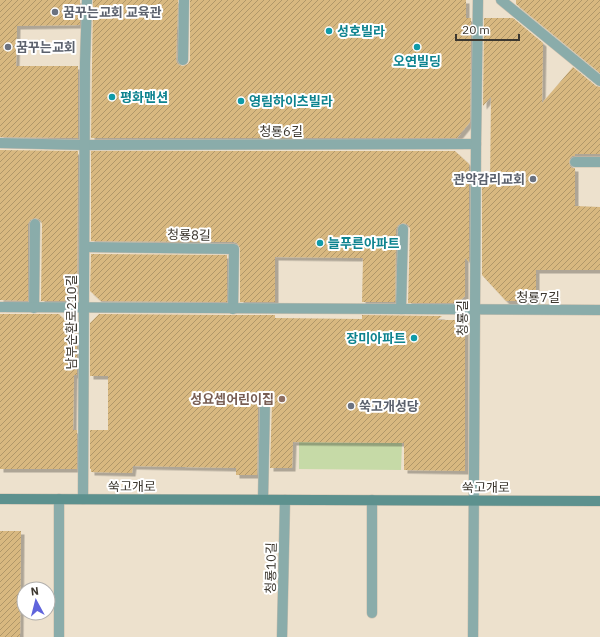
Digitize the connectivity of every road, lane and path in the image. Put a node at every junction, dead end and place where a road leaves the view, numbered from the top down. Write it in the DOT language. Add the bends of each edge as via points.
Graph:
graph roads {
  1 [pos="87,0"];
  2 [pos="184,0"];
  3 [pos="478,0"];
  4 [pos="501,0"];
  5 [pos="182,60"];
  6 [pos="600,81"];
  7 [pos="0,143"];
  8 [pos="476,144"];
  9 [pos="85,145"];
  10 [pos="575,162"];
  11 [pos="600,162"];
  12 [pos="35,224"];
  13 [pos="403,229"];
  14 [pos="85,247"];
  15 [pos="0,308"];
  16 [pos="34,308"];
  17 [pos="84,308"];
  18 [pos="233,309"];
  19 [pos="401,310"];
  20 [pos="475,310"];
  21 [pos="600,310"];
  22 [pos="264,401"];
  23 [pos="0,499"];
  24 [pos="59,499"];
  25 [pos="83,499"];
  26 [pos="263,499"];
  27 [pos="285,500"];
  28 [pos="372,500"];
  29 [pos="474,500"];
  30 [pos="600,501"];
  31 [pos="372,613"];
  32 [pos="58,637"];
  33 [pos="282,637"];
  34 [pos="473,637"];
  1 -- 9 [label="street, 남부순환로210길"];
  2 -- 5 [label="street"];
  3 -- 8 [label="street, 청룡길"];
  4 -- 6 [label="street"];
  7 -- 9 [label="street"];
  8 -- 9 [label="street, 청룡6길"];
  8 -- 20 [label="street, 청룡길"];
  9 -- 14 [label="street, 남부순환로210길"];
  10 -- 11 [label="street"];
  12 -- 16 [label="street"];
  13 -- 19 [label="street"];
  14 -- 17 [label="street, 남부순환로210길"];
  14 -- 18 [label="street, 청룡8길" via="234,249"];
  15 -- 16 [label="street"];
  16 -- 17 [label="street"];
  17 -- 18 [label="street"];
  17 -- 25 [label="street, 남부순환로210길"];
  18 -- 19 [label="street"];
  19 -- 20 [label="street"];
  20 -- 21 [label="street, 청룡7길"];
  20 -- 29 [label="street, 청룡길"];
  22 -- 26 [label="street"];
  23 -- 24 [label="main road, 쑥고개로"];
  24 -- 25 [label="main road, 쑥고개로"];
  24 -- 32 [label="street"];
  25 -- 26 [label="main road, 쑥고개로"];
  26 -- 27 [label="main road, 쑥고개로"];
  27 -- 28 [label="main road, 쑥고개로"];
  27 -- 33 [label="street, 청룡10길"];
  28 -- 29 [label="main road, 쑥고개로"];
  28 -- 31 [label="street"];
  29 -- 30 [label="main road, 쑥고개로"];
  29 -- 34 [label="street, 청룡길"];
}
